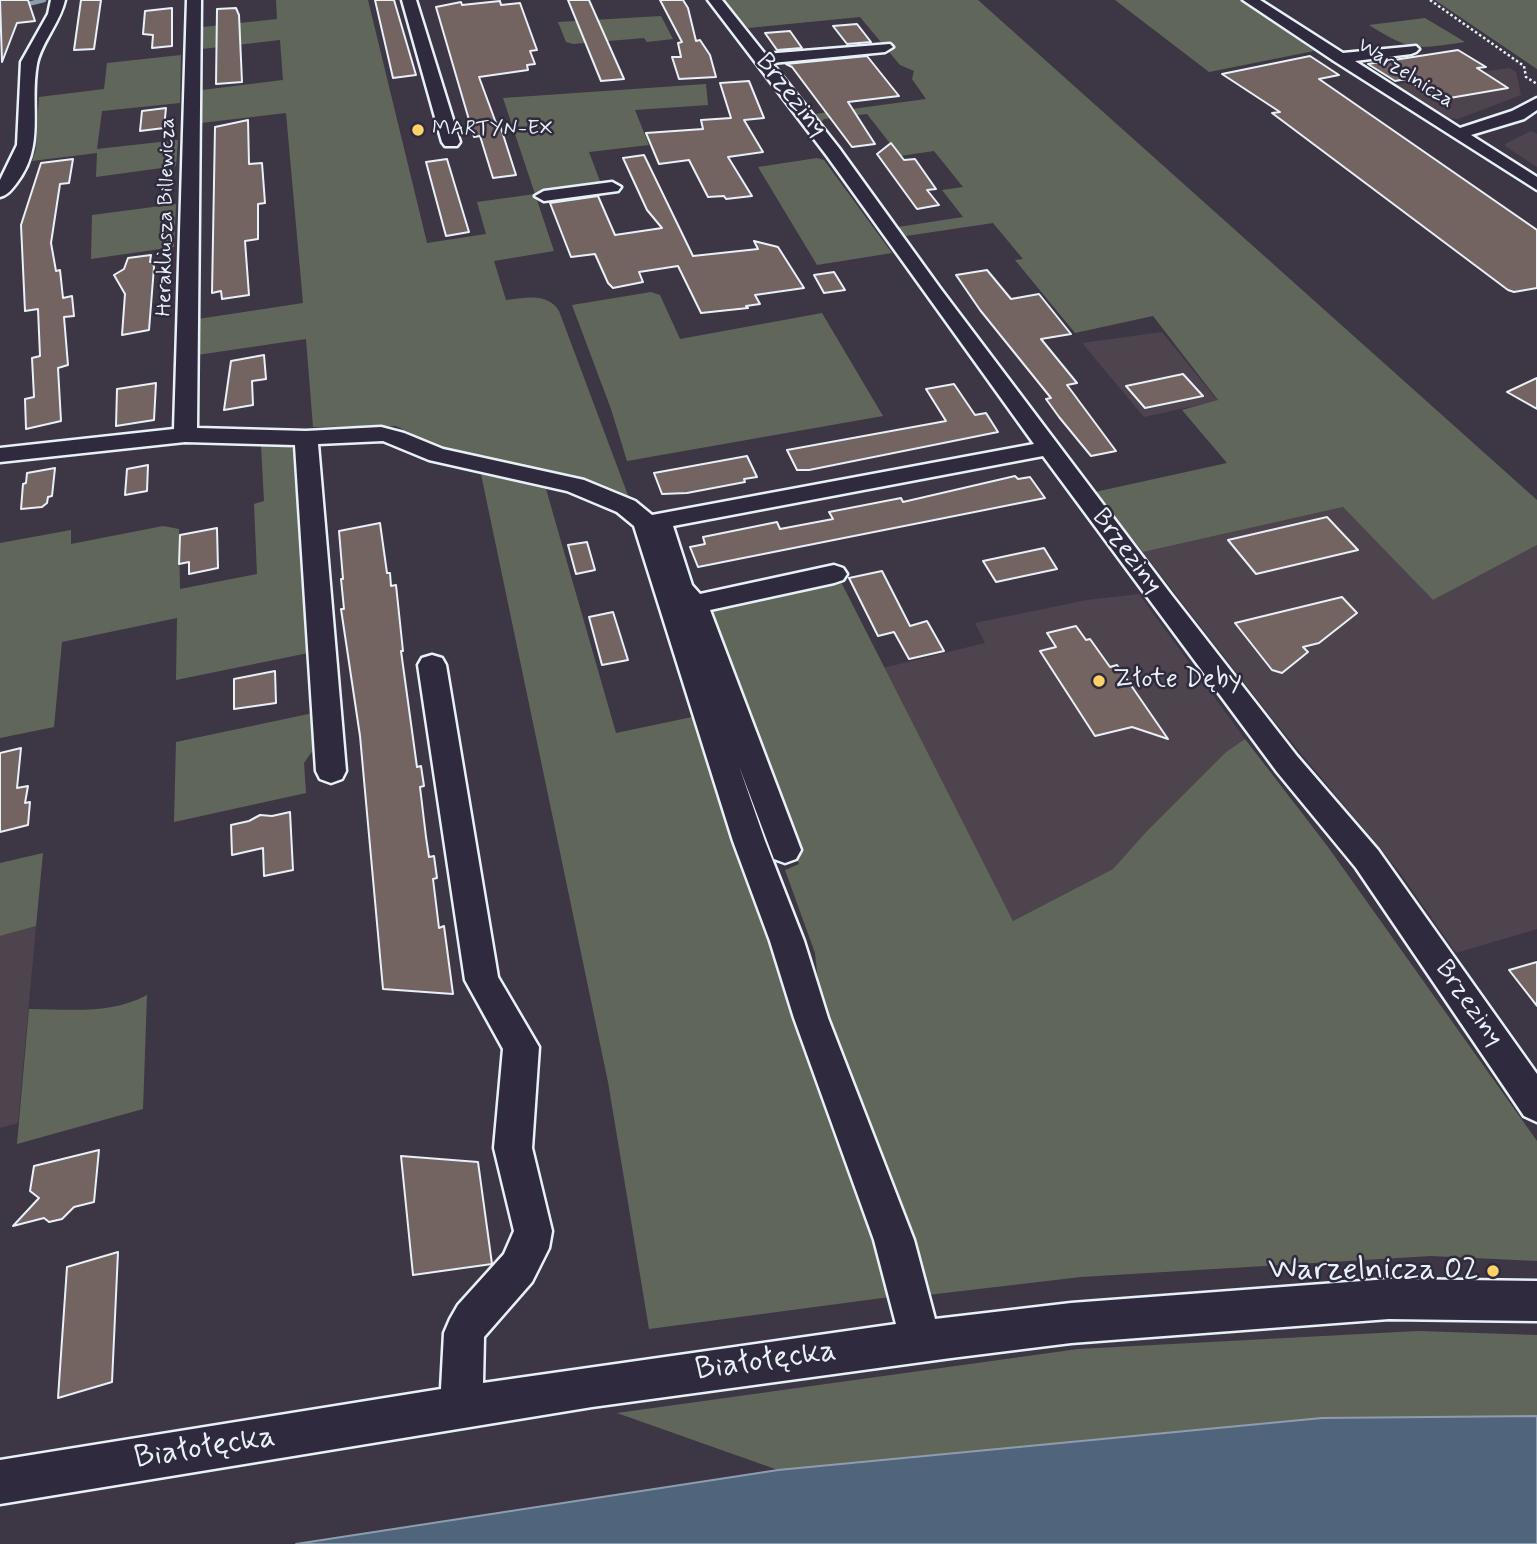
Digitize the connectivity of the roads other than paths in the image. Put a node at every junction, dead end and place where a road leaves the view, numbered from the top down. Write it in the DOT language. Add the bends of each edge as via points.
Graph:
graph roads {
  1 [pos="58,0"];
  2 [pos="194,0"];
  3 [pos="410,0"];
  4 [pos="715,0"];
  5 [pos="1250,0"];
  6 [pos="885,47"];
  7 [pos="1411,49"];
  8 [pos="1339,58"];
  9 [pos="762,59"];
  10 [pos="1537,103"];
  11 [pos="1458,134"];
  12 [pos="451,142"];
  13 [pos="1537,185"];
  14 [pos="612,187"];
  15 [pos="0,192"];
  16 [pos="544,196"];
  17 [pos="186,435"];
  18 [pos="306,438"];
  19 [pos="1049,448"];
  20 [pos="0,455"];
  21 [pos="834,574"];
  22 [pos="695,604"];
  23 [pos="432,665"];
  24 [pos="331,771"];
  25 [pos="785,850"];
  26 [pos="1537,1104"];
  27 [pos="1537,1301"];
  28 [pos="921,1341"];
  29 [pos="461,1407"];
  30 [pos="0,1482"];
  1 -- 15 [label="street" via="29,62 26,145"];
  2 -- 17 [label="street, Herakliusza Billewicza"];
  3 -- 12 [label="street"];
  4 -- 9 [label="street, Brzeziny"];
  5 -- 8 [label="street, Warzelnicza"];
  6 -- 9 [label="street"];
  7 -- 8 [label="street"];
  8 -- 11 [label="street, Warzelnicza"];
  9 -- 19 [label="street, Brzeziny"];
  10 -- 11 [label="street" via="1509,119"];
  11 -- 13 [label="street, Warzelnicza"];
  14 -- 16 [label="street"];
  17 -- 18 [label="street"];
  17 -- 20 [label="street"];
  18 -- 24 [label="street"];
  18 -- 28 [label="street" via="381,433 436,455 610,496 645,522 749,841 894,1240"];
  19 -- 22 [label="street" via="659,521 680,589"];
  19 -- 26 [label="street, Brzeziny" via="1287,764 1367,859"];
  21 -- 22 [label="street"];
  22 -- 25 [label="street"];
  23 -- 29 [label="street" via="482,980 521,1047 513,1148 533,1231 518,1268 464,1333"];
  27 -- 28 [label="street, Białołęcka" via="1389,1299 1070,1323"];
  28 -- 29 [label="street, Białołęcka"];
  29 -- 30 [label="street, Białołęcka"];
}
